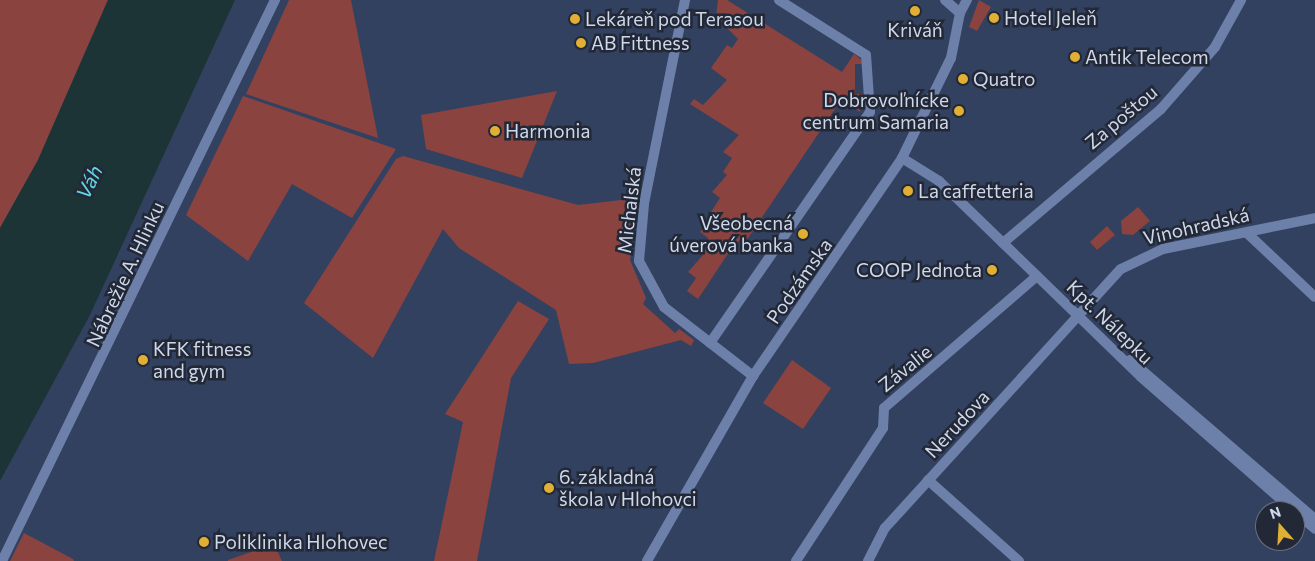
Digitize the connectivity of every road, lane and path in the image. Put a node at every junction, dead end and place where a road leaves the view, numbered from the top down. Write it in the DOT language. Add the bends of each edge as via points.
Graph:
graph roads {
  1 [pos="275,0"];
  2 [pos="685,0"];
  3 [pos="779,0"];
  4 [pos="945,0"];
  5 [pos="967,0"];
  6 [pos="1241,0"];
  7 [pos="960,13"];
  8 [pos="902,158"];
  9 [pos="1315,218"];
  10 [pos="1247,233"];
  11 [pos="1003,243"];
  12 [pos="1037,276"];
  13 [pos="1315,297"];
  14 [pos="1080,317"];
  15 [pos="710,343"];
  16 [pos="1122,356"];
  17 [pos="753,376"];
  18 [pos="928,480"];
  19 [pos="1284,501"];
  20 [pos="1315,519"];
  21 [pos="1305,520"];
  22 [pos="1315,529"];
  23 [pos="2,561"];
  24 [pos="647,561"];
  25 [pos="796,561"];
  26 [pos="868,561"];
  27 [pos="1019,561"];
  1 -- 23 [label="street, Nábrežie A. Hlinku"];
  2 -- 15 [label="street, Michalská" via="648,186 639,260 664,307"];
  3 -- 15 [label="street, Podzámska" via="866,55 870,112"];
  4 -- 7 [label="street"];
  5 -- 7 [label="street, Podzámska"];
  6 -- 11 [label="street, Za poštou" via="1215,47 1160,109"];
  7 -- 8 [label="street, Podzámska" via="951,58"];
  8 -- 11 [label="street, Kpt. Nálepku" via="938,181"];
  8 -- 17 [label="street, Podzámska"];
  9 -- 10 [label="street, Vinohradská"];
  10 -- 13 [label="street"];
  10 -- 14 [label="street, Vinohradská" via="1137,258"];
  11 -- 12 [label="street, Kpt. Nálepku"];
  12 -- 14 [label="street, Kpt. Nálepku"];
  12 -- 25 [label="street, Závalie" via="884,408 883,428"];
  14 -- 16 [label="street, Kpt. Nálepku"];
  14 -- 18 [label="street, Nerudova"];
  15 -- 17 [label="street, Michalská"];
  16 -- 19 [label="street, Kpt. Nálepku"];
  16 -- 20 [label="street" via="1147,371"];
  17 -- 24 [label="street, Podzámska"];
  18 -- 26 [label="street, Nerudova" via="885,528"];
  18 -- 27 [label="street"];
  21 -- 22 [label="street, Kpt. Nálepku"];
}
